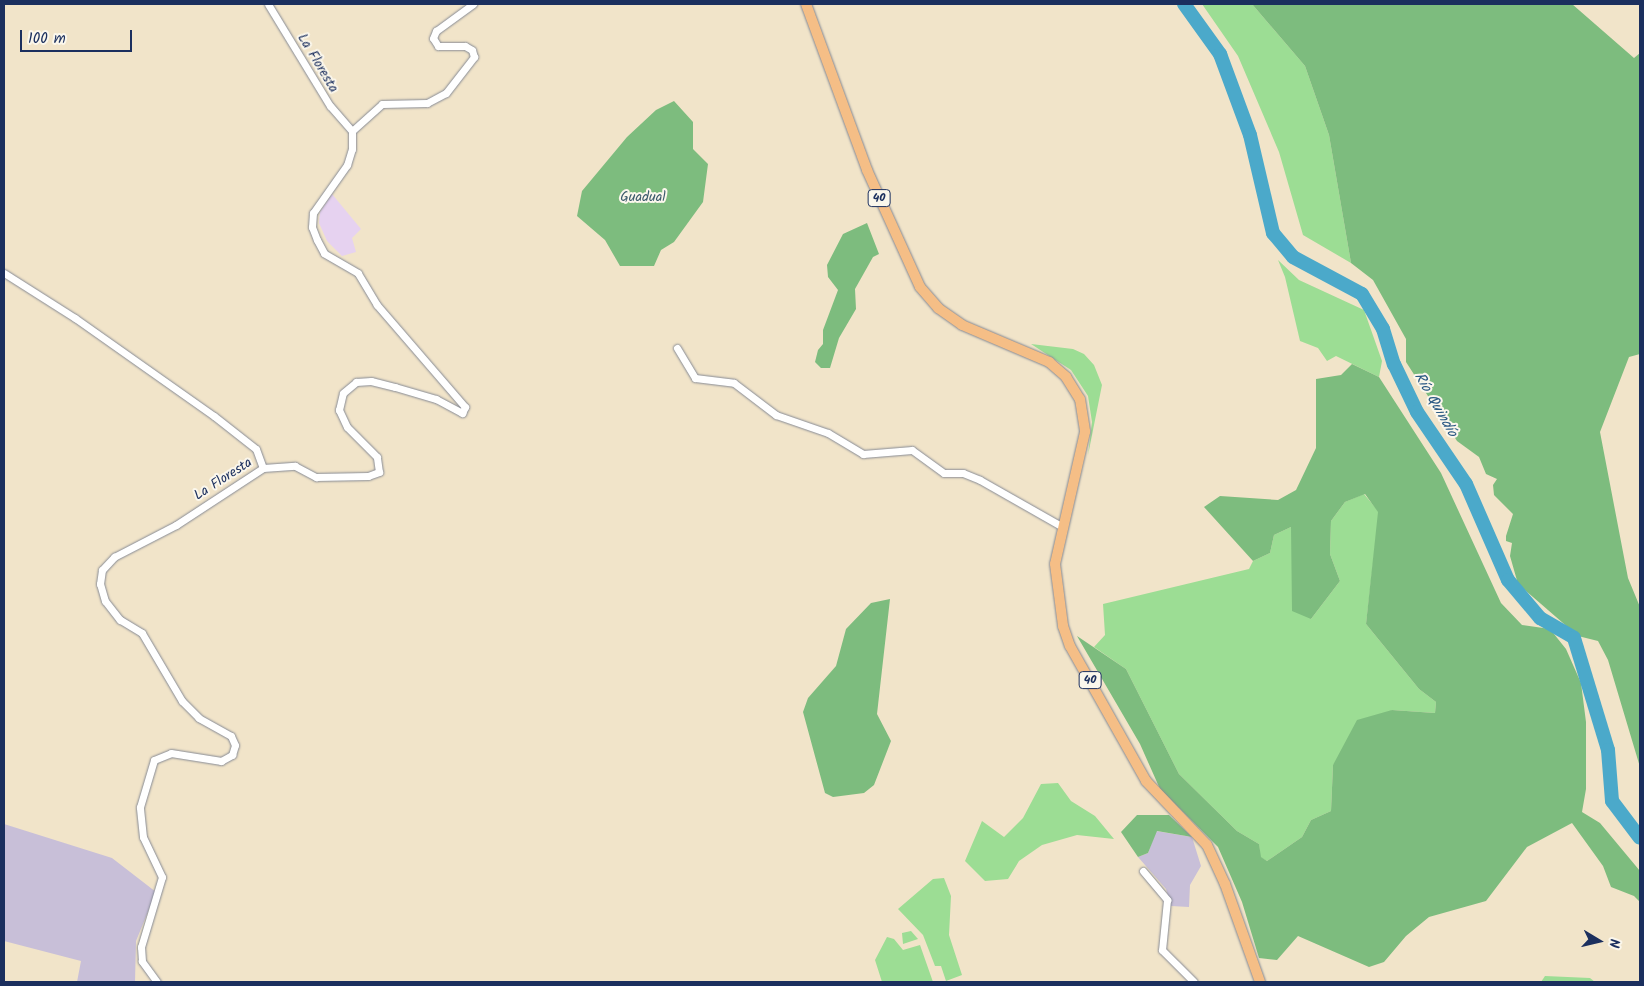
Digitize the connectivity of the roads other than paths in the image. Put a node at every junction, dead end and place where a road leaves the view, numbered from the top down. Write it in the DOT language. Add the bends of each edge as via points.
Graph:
graph roads {
  1 [pos="268,4"];
  2 [pos="473,4"];
  3 [pos="806,4"];
  4 [pos="352,131"];
  5 [pos="4,273"];
  6 [pos="677,348"];
  7 [pos="263,468"];
  8 [pos="1061,526"];
  9 [pos="1143,870"];
  10 [pos="1254,963"];
  11 [pos="158,982"];
  12 [pos="1194,982"];
  13 [pos="1260,982"];
  14 [pos="1265,982"];
  1 -- 4 [label="street, La Floresta" via="330,106"];
  2 -- 4 [label="street" via="436,31 433,38 438,46 460,45 472,50 474,57 446,93 428,103 382,104"];
  3 -- 8 [label="main road, 40" via="867,170 920,287 948,317 1049,362 1074,388 1084,411 1083,444"];
  4 -- 7 [label="street, La Floresta" via="352,149 347,165 313,213 312,227 317,240 324,253 358,273 377,305 465,404 465,410 459,412 436,399 362,380 347,387 339,410 348,427 377,457 379,472 368,476 316,477 295,466"];
  5 -- 7 [label="street" via="75,318 214,416 256,449"];
  6 -- 8 [label="street" via="695,378 734,382 776,416 828,434 863,454 912,450 944,473 962,473 980,480"];
  7 -- 11 [label="street, La Floresta" via="176,525 114,557 102,570 100,584 105,601 120,620 142,633 182,700 199,718 231,736 235,745 232,755 222,761 171,753 154,760 140,807 143,837 162,877 161,888 144,928 142,961"];
  8 -- 10 [label="main road, 40" via="1055,578 1058,608 1070,646 1146,781 1207,844"];
  9 -- 12 [label="street" via="1167,900 1162,950"];
  10 -- 13 [label="main road, 40"];
  10 -- 14 [label="street"];
}
